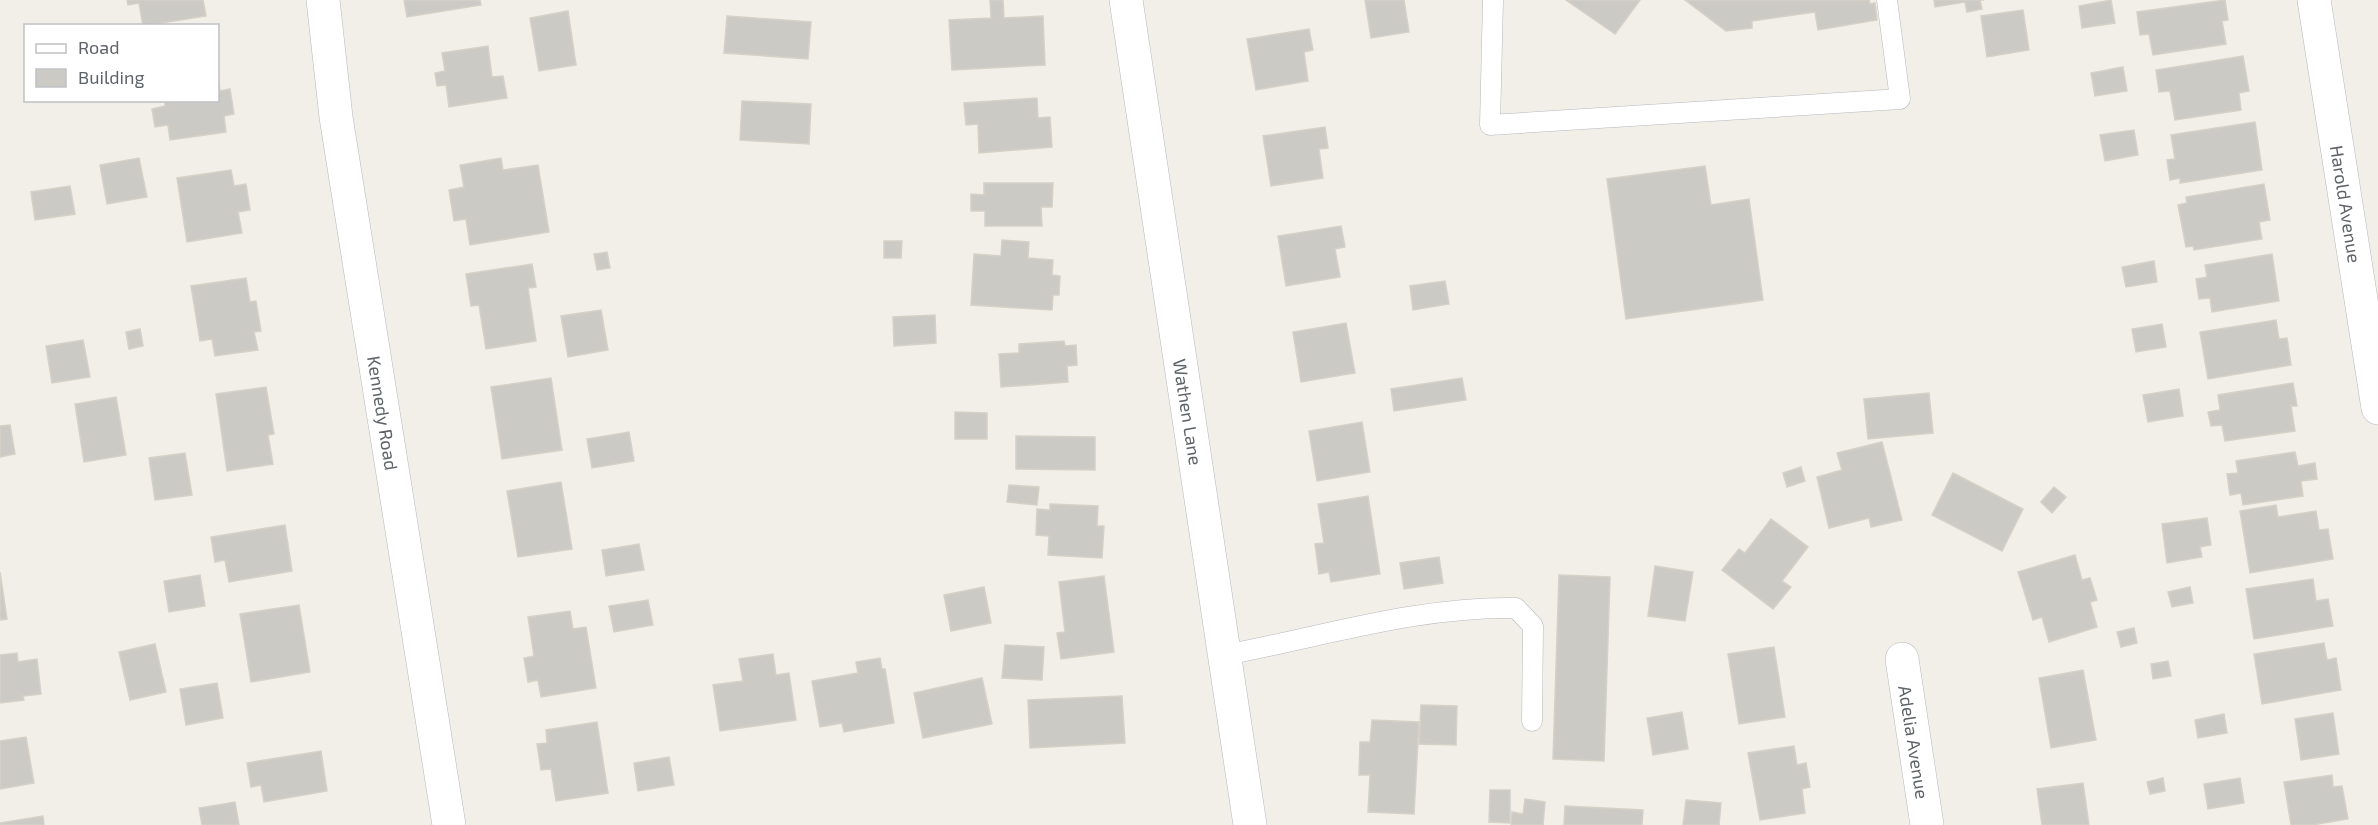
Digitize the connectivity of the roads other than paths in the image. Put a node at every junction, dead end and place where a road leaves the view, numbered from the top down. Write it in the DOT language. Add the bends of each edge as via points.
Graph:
graph roads {
  1 [pos="324,0"];
  2 [pos="1126,0"];
  3 [pos="1492,0"];
  4 [pos="1887,0"];
  5 [pos="2314,0"];
  6 [pos="2378,408"];
  7 [pos="1224,655"];
  8 [pos="1902,659"];
  9 [pos="1532,721"];
  10 [pos="448,825"];
  11 [pos="1250,825"];
  12 [pos="1927,825"];
  1 -- 10 [label="street, Kennedy Road" via="336,117"];
  2 -- 7 [label="street, Wathen Lane"];
  3 -- 4 [label="lane" via="1490,125 1900,99"];
  5 -- 6 [label="street, Harold Avenue"];
  7 -- 9 [label="lane" via="1402,617 1479,607 1516,608 1533,626"];
  7 -- 11 [label="street, Wathen Lane"];
  8 -- 12 [label="street, Adelia Avenue"];
}
